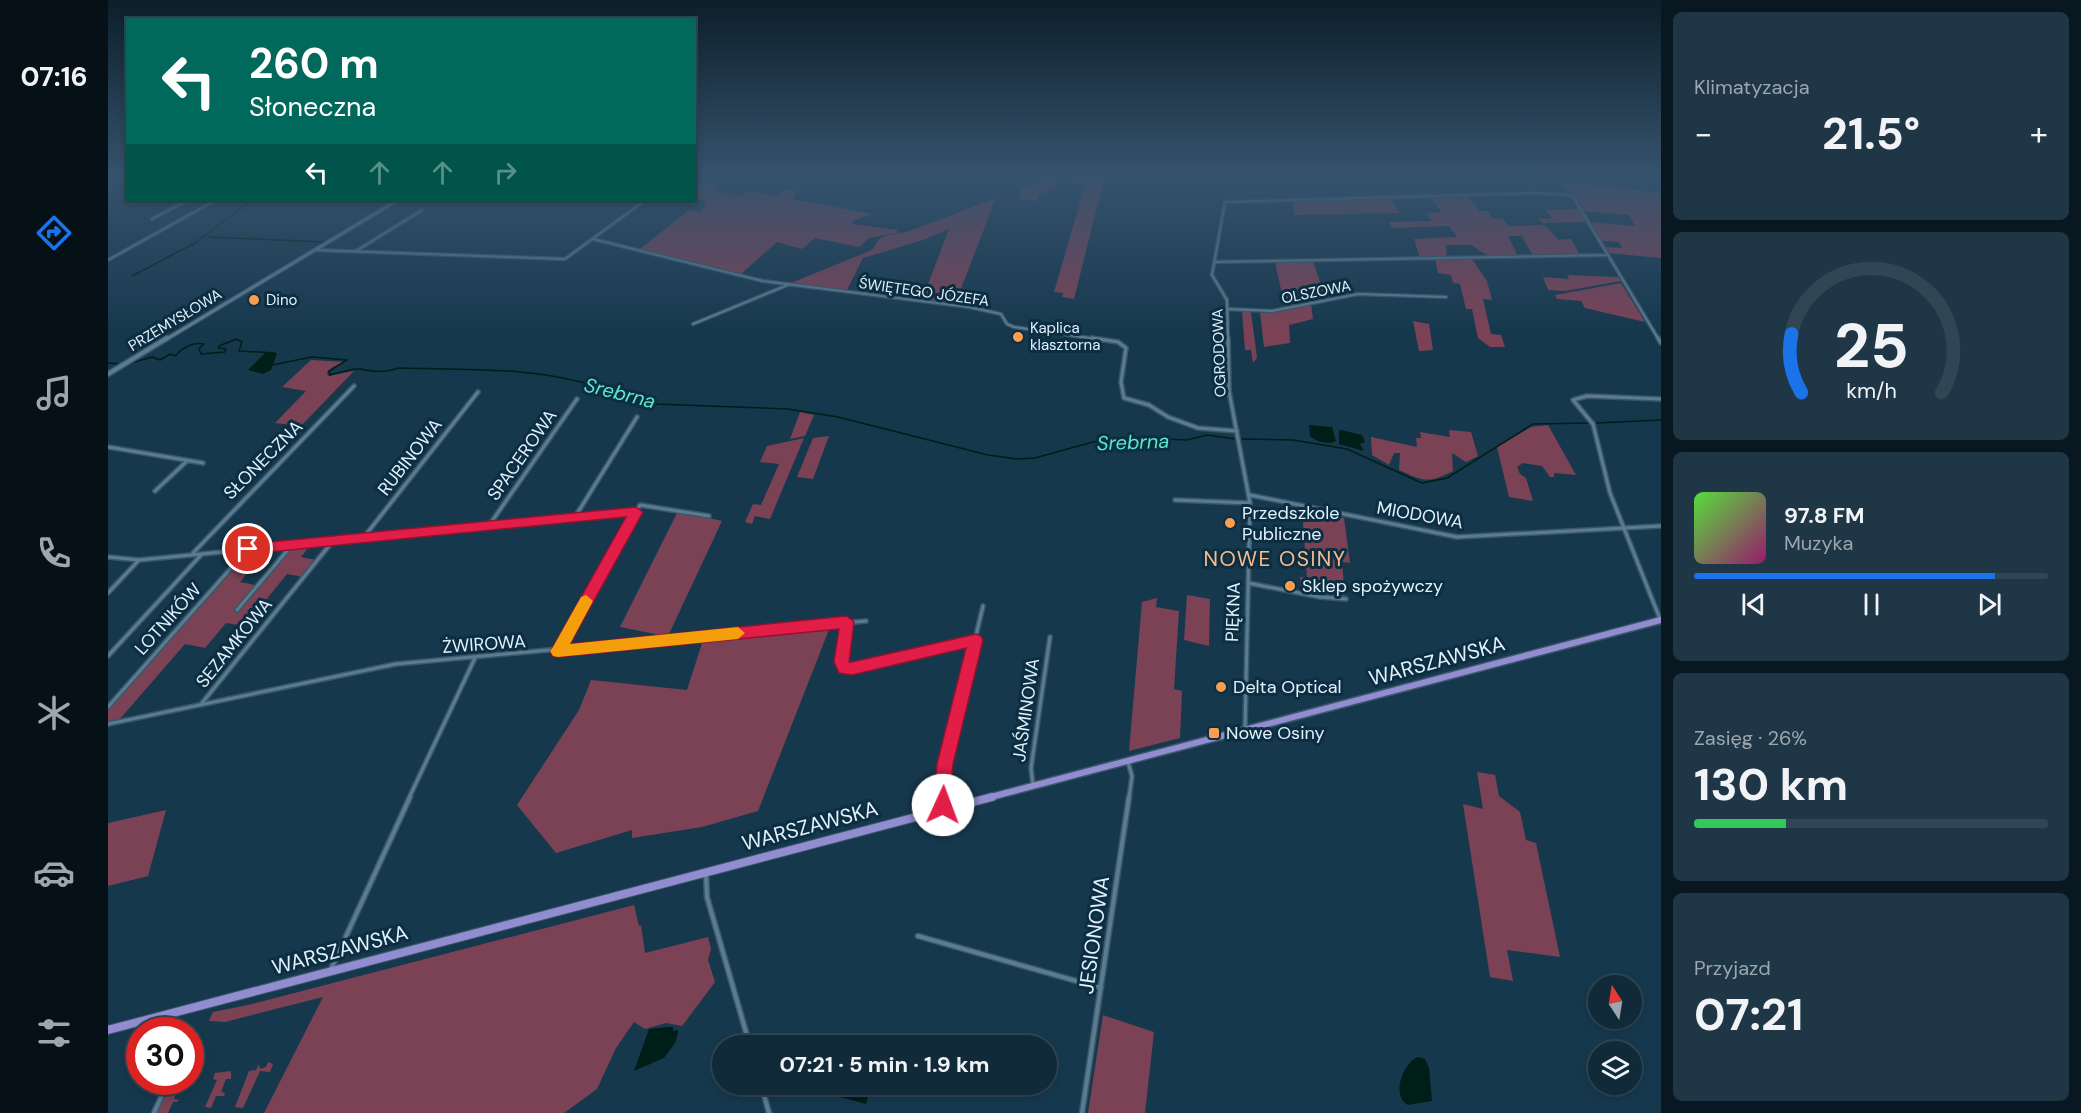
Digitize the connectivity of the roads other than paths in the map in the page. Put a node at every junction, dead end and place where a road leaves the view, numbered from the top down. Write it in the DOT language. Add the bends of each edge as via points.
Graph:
graph roads {
  1 [pos="168,227"];
  2 [pos="353,227"];
  3 [pos="395,227"];
  4 [pos="609,227"];
  5 [pos="1220,227"];
  6 [pos="1591,227"];
  7 [pos="593,239"];
  8 [pos="314,250"];
  9 [pos="355,252"];
  10 [pos="1608,255"];
  11 [pos="108,260"];
  12 [pos="1214,262"];
  13 [pos="790,284"];
  14 [pos="1446,297"];
  15 [pos="1227,309"];
  16 [pos="693,324"];
  17 [pos="1661,343"];
  18 [pos="108,374"];
  19 [pos="354,386"];
  20 [pos="478,392"];
  21 [pos="577,399"];
  22 [pos="1661,399"];
  23 [pos="637,417"];
  24 [pos="1237,431"];
  25 [pos="108,447"];
  26 [pos="187,460"];
  27 [pos="203,463"];
  28 [pos="155,491"];
  29 [pos="1250,495"];
  30 [pos="1175,501"];
  31 [pos="1250,502"];
  32 [pos="636,512"];
  33 [pos="709,516"];
  34 [pos="575,517"];
  35 [pos="489,526"];
  36 [pos="1661,526"];
  37 [pos="1624,528"];
  38 [pos="364,538"];
  39 [pos="332,541"];
  40 [pos="292,545"];
  41 [pos="248,549"];
  42 [pos="203,553"];
  43 [pos="192,554"];
  44 [pos="108,557"];
  45 [pos="139,560"];
  46 [pos="1248,583"];
  47 [pos="108,592"];
  48 [pos="1346,599"];
  49 [pos="983,606"];
  50 [pos="237,610"];
  51 [pos="866,621"];
  52 [pos="1659,621"];
  53 [pos="847,622"];
  54 [pos="1661,628"];
  55 [pos="1050,637"];
  56 [pos="976,640"];
  57 [pos="558,651"];
  58 [pos="108,656"];
  59 [pos="475,658"];
  60 [pos="201,705"];
  61 [pos="108,707"];
  62 [pos="108,724"];
  63 [pos="1246,730"];
  64 [pos="1128,761"];
  65 [pos="1034,786"];
  66 [pos="946,809"];
  67 [pos="705,873"];
  68 [pos="918,936"];
  69 [pos="331,971"];
  70 [pos="1101,988"];
  71 [pos="108,1030"];
  72 [pos="747,1035"];
  73 [pos="162,1095"];
  74 [pos="764,1095"];
  75 [pos="154,1113"];
  76 [pos="769,1113"];
  77 [pos="1082,1113"];
  1 -- 11 [label="street"];
  2 -- 8 [label="street, PRZEMYSŁOWA"];
  3 -- 9 [label="street"];
  4 -- 7 [label="street"];
  5 -- 12 [label="street, OGRODOWA"];
  6 -- 10 [label="street, OGRODOWA"];
  7 -- 9 [label="street" via="559,260"];
  7 -- 13 [label="street, ŚWIĘTEGO JÓZEFA" via="763,281"];
  8 -- 9 [label="street"];
  8 -- 18 [label="street, PRZEMYSŁOWA"];
  10 -- 12 [label="street"];
  10 -- 17 [label="street"];
  12 -- 15 [label="street, OGRODOWA" via="1213,278 1226,296"];
  13 -- 16 [label="street, ŚWIĘTEGO JÓZEFA"];
  13 -- 24 [label="street, ŚWIĘTEGO JÓZEFA" via="969,307 1001,314 1014,327 1119,342 1126,349 1121,382 1124,398 1147,404 1196,428"];
  14 -- 15 [label="street, OLSZOWA" via="1358,294 1272,311"];
  15 -- 24 [label="street, OGRODOWA" via="1229,391"];
  19 -- 43 [label="street, SŁONECZNA"];
  20 -- 38 [label="street, RUBINOWA"];
  21 -- 35 [label="street, SPACEROWA"];
  22 -- 37 [label="street" via="1587,396 1573,400 1593,424 1610,492"];
  23 -- 34 [label="street"];
  24 -- 29 [label="street, OGRODOWA"];
  25 -- 26 [label="street"];
  26 -- 27 [label="street"];
  26 -- 28 [label="street"];
  29 -- 31 [label="street, PIĘKNA"];
  29 -- 37 [label="street, MIODOWA" via="1456,537"];
  30 -- 31 [label="street"];
  31 -- 46 [label="street, PIĘKNA"];
  32 -- 33 [label="street" via="646,505"];
  32 -- 34 [label="street"];
  32 -- 57 [label="street"];
  34 -- 35 [label="street"];
  35 -- 38 [label="street"];
  36 -- 37 [label="street, MIODOWA"];
  37 -- 52 [label="street"];
  38 -- 39 [label="street"];
  39 -- 40 [label="street"];
  39 -- 60 [label="street, SEZAMKOWA"];
  40 -- 41 [label="street"];
  40 -- 50 [label="street"];
  41 -- 42 [label="street"];
  41 -- 61 [label="street, LOTNIKÓW"];
  42 -- 43 [label="street"];
  42 -- 58 [label="street"];
  43 -- 45 [label="street"];
  44 -- 45 [label="street"];
  45 -- 47 [label="street"];
  46 -- 48 [label="street" via="1309,596"];
  46 -- 63 [label="street, PIĘKNA" via="1243,723"];
  49 -- 56 [label="street"];
  51 -- 53 [label="street, ŻWIROWA"];
  52 -- 54 [label="street"];
  52 -- 63 [label="main road, WARSZAWSKA"];
  53 -- 56 [label="street" via="841,660 848,669"];
  53 -- 57 [label="street, ŻWIROWA"];
  55 -- 65 [label="street, JAŚMINOWA" via="1031,768"];
  56 -- 66 [label="street" via="945,764 942,801"];
  57 -- 59 [label="street, ŻWIROWA"];
  59 -- 60 [label="street, ŻWIROWA" via="386,666"];
  59 -- 69 [label="street"];
  60 -- 62 [label="street, ŻWIROWA"];
  63 -- 64 [label="main road, WARSZAWSKA"];
  64 -- 65 [label="main road, WARSZAWSKA"];
  64 -- 70 [label="street, JESIONOWA" via="1132,776"];
  65 -- 66 [label="main road, WARSZAWSKA"];
  66 -- 67 [label="main road, WARSZAWSKA"];
  67 -- 69 [label="main road, WARSZAWSKA"];
  67 -- 72 [label="street" via="707,897"];
  68 -- 70 [label="street"];
  69 -- 71 [label="main road, WARSZAWSKA"];
  70 -- 77 [label="street, JESIONOWA"];
  73 -- 75 [label="street"];
  74 -- 76 [label="street"];
}
